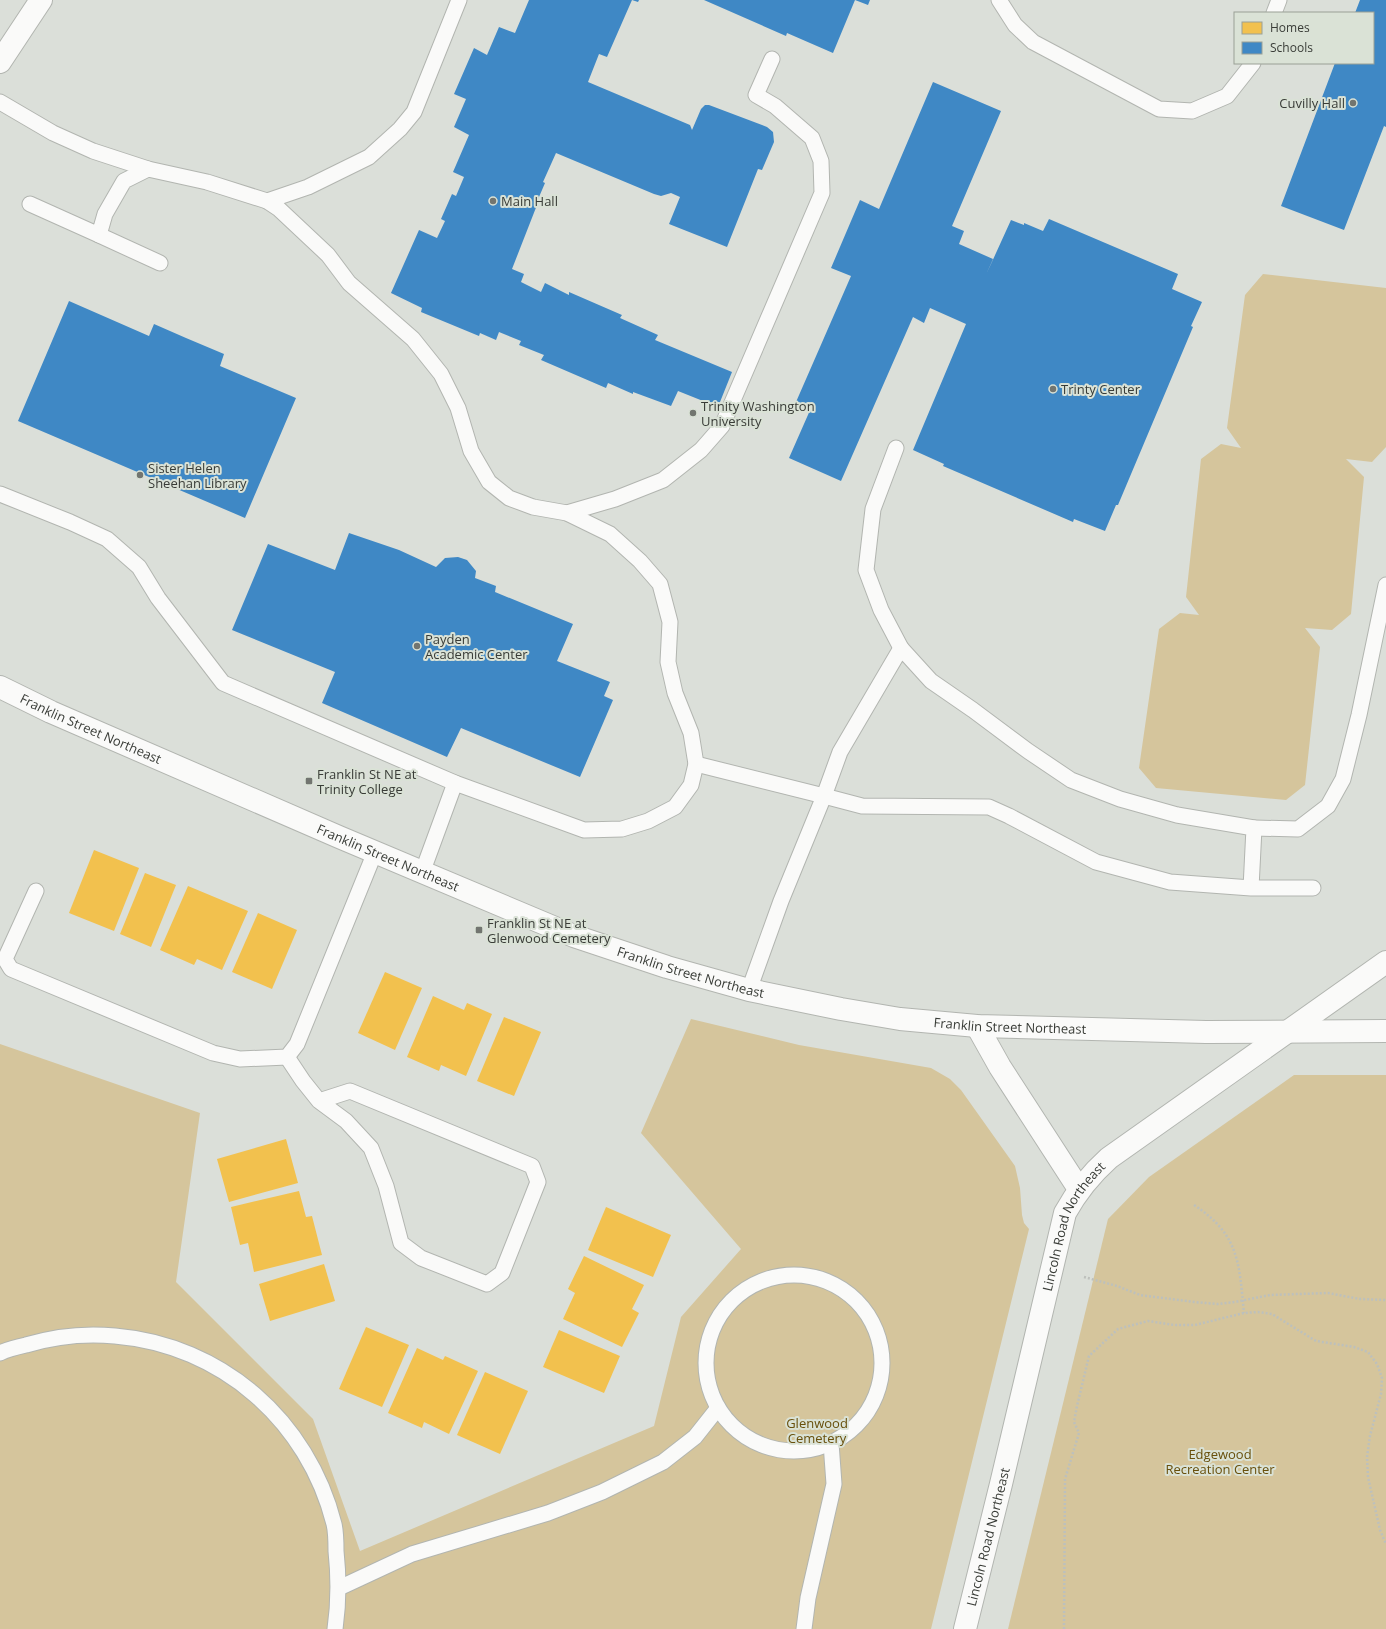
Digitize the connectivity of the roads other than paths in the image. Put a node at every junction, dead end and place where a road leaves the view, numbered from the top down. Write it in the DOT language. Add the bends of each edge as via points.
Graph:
graph roads {
  1 [pos="41,0"];
  2 [pos="459,0"];
  3 [pos="998,0"];
  4 [pos="1279,0"];
  5 [pos="1274,12"];
  6 [pos="772,59"];
  7 [pos="0,62"];
  8 [pos="1252,64"];
  9 [pos="0,102"];
  10 [pos="148,169"];
  11 [pos="266,201"];
  12 [pos="30,204"];
  13 [pos="99,234"];
  14 [pos="160,263"];
  15 [pos="896,448"];
  16 [pos="0,494"];
  17 [pos="567,513"];
  18 [pos="1386,585"];
  19 [pos="901,648"];
  20 [pos="0,687"];
  21 [pos="696,764"];
  22 [pos="455,783"];
  23 [pos="824,796"];
  24 [pos="1254,828"];
  25 [pos="375,852"];
  26 [pos="422,872"];
  27 [pos="1251,888"];
  28 [pos="1313,888"];
  29 [pos="36,891"];
  30 [pos="1386,962"];
  31 [pos="749,990"];
  32 [pos="977,1026"];
  33 [pos="1288,1031"];
  34 [pos="1386,1031"];
  35 [pos="287,1056"];
  36 [pos="319,1101"];
  37 [pos="1080,1189"];
  38 [pos="0,1353"];
  39 [pos="718,1408"];
  40 [pos="831,1443"];
  41 [pos="339,1588"];
  42 [pos="335,1629"];
  43 [pos="804,1629"];
  44 [pos="965,1629"];
  1 -- 7 [label="street"];
  2 -- 11 [label="lane" via="414,112 400,129 369,157 308,187"];
  3 -- 8 [label="lane" via="1015,25 1033,42 1159,109 1192,111 1227,96"];
  4 -- 5 [label="lane"];
  6 -- 17 [label="lane" via="756,95 775,106 812,138 821,162 822,193 722,426 700,450 663,480 615,499"];
  9 -- 10 [label="lane" via="53,134 93,151"];
  10 -- 11 [label="lane" via="207,182"];
  10 -- 13 [label="lane" via="124,181 105,214"];
  11 -- 17 [label="lane" via="279,209 328,255 349,283 414,339 441,374 458,408 471,451 489,482 509,498 532,507"];
  12 -- 13 [label="lane"];
  13 -- 14 [label="lane"];
  15 -- 19 [label="lane" via="873,509 866,570 881,610"];
  16 -- 22 [label="lane" via="107,539 139,567 158,598 223,683"];
  17 -- 21 [label="lane" via="610,534 640,560 660,584 670,622 668,662 675,693 691,733"];
  18 -- 24 [label="lane" via="1343,779 1328,806 1298,829"];
  19 -- 23 [label="lane" via="840,752"];
  19 -- 24 [label="lane" via="931,681 1071,780 1120,800 1177,815"];
  20 -- 25 [label="street, Franklin Street Northeast" via="51,712"];
  21 -- 22 [label="lane" via="691,785 675,807 648,821 622,829 584,830"];
  21 -- 23 [label="lane"];
  22 -- 26 [label="lane"];
  23 -- 27 [label="lane" via="862,806 989,807 1096,862 1170,882"];
  23 -- 31 [label="lane"];
  24 -- 27 [label="lane"];
  25 -- 26 [label="street, Franklin Street Northeast"];
  25 -- 35 [label="lane" via="297,1044"];
  26 -- 31 [label="street, Franklin Street Northeast" via="574,936 667,967"];
  27 -- 28 [label="lane"];
  29 -- 35 [label="lane" via="5,959 11,969 213,1053 240,1059"];
  30 -- 33 [label="street, Lincoln Road Northeast"];
  31 -- 32 [label="street, Franklin Street Northeast" via="900,1019"];
  32 -- 33 [label="street, Franklin Street Northeast" via="1206,1032"];
  32 -- 37 [label="street" via="1000,1067"];
  33 -- 34 [label="street, Franklin Street Northeast"];
  33 -- 37 [label="street, Lincoln Road Northeast" via="1109,1158"];
  35 -- 36 [label="lane"];
  36 -- 36 [label="lane" via="346,1121 371,1148 386,1186 401,1243 421,1258 487,1284 502,1273 538,1182 532,1166 350,1091"];
  37 -- 44 [label="street, Lincoln Road Northeast" via="1065,1213"];
  38 -- 41 [label="lane" via="50,1338 92,1334 135,1337 178,1348 209,1362 241,1383 277,1415 303,1450 320,1482 334,1525"];
  39 -- 40 [label="lane" via="734,1428 756,1442 780,1450 806,1450"];
  39 -- 40 [label="lane" via="707,1380 706,1349 716,1321 734,1297 760,1281 790,1274 820,1278 847,1292 868,1314 880,1342 882,1372 873,1401 856,1426"];
  39 -- 41 [label="lane" via="695,1437 663,1462 602,1492 548,1513 412,1554"];
  40 -- 43 [label="lane" via="834,1484 808,1598"];
  41 -- 42 [label="lane"];
}
